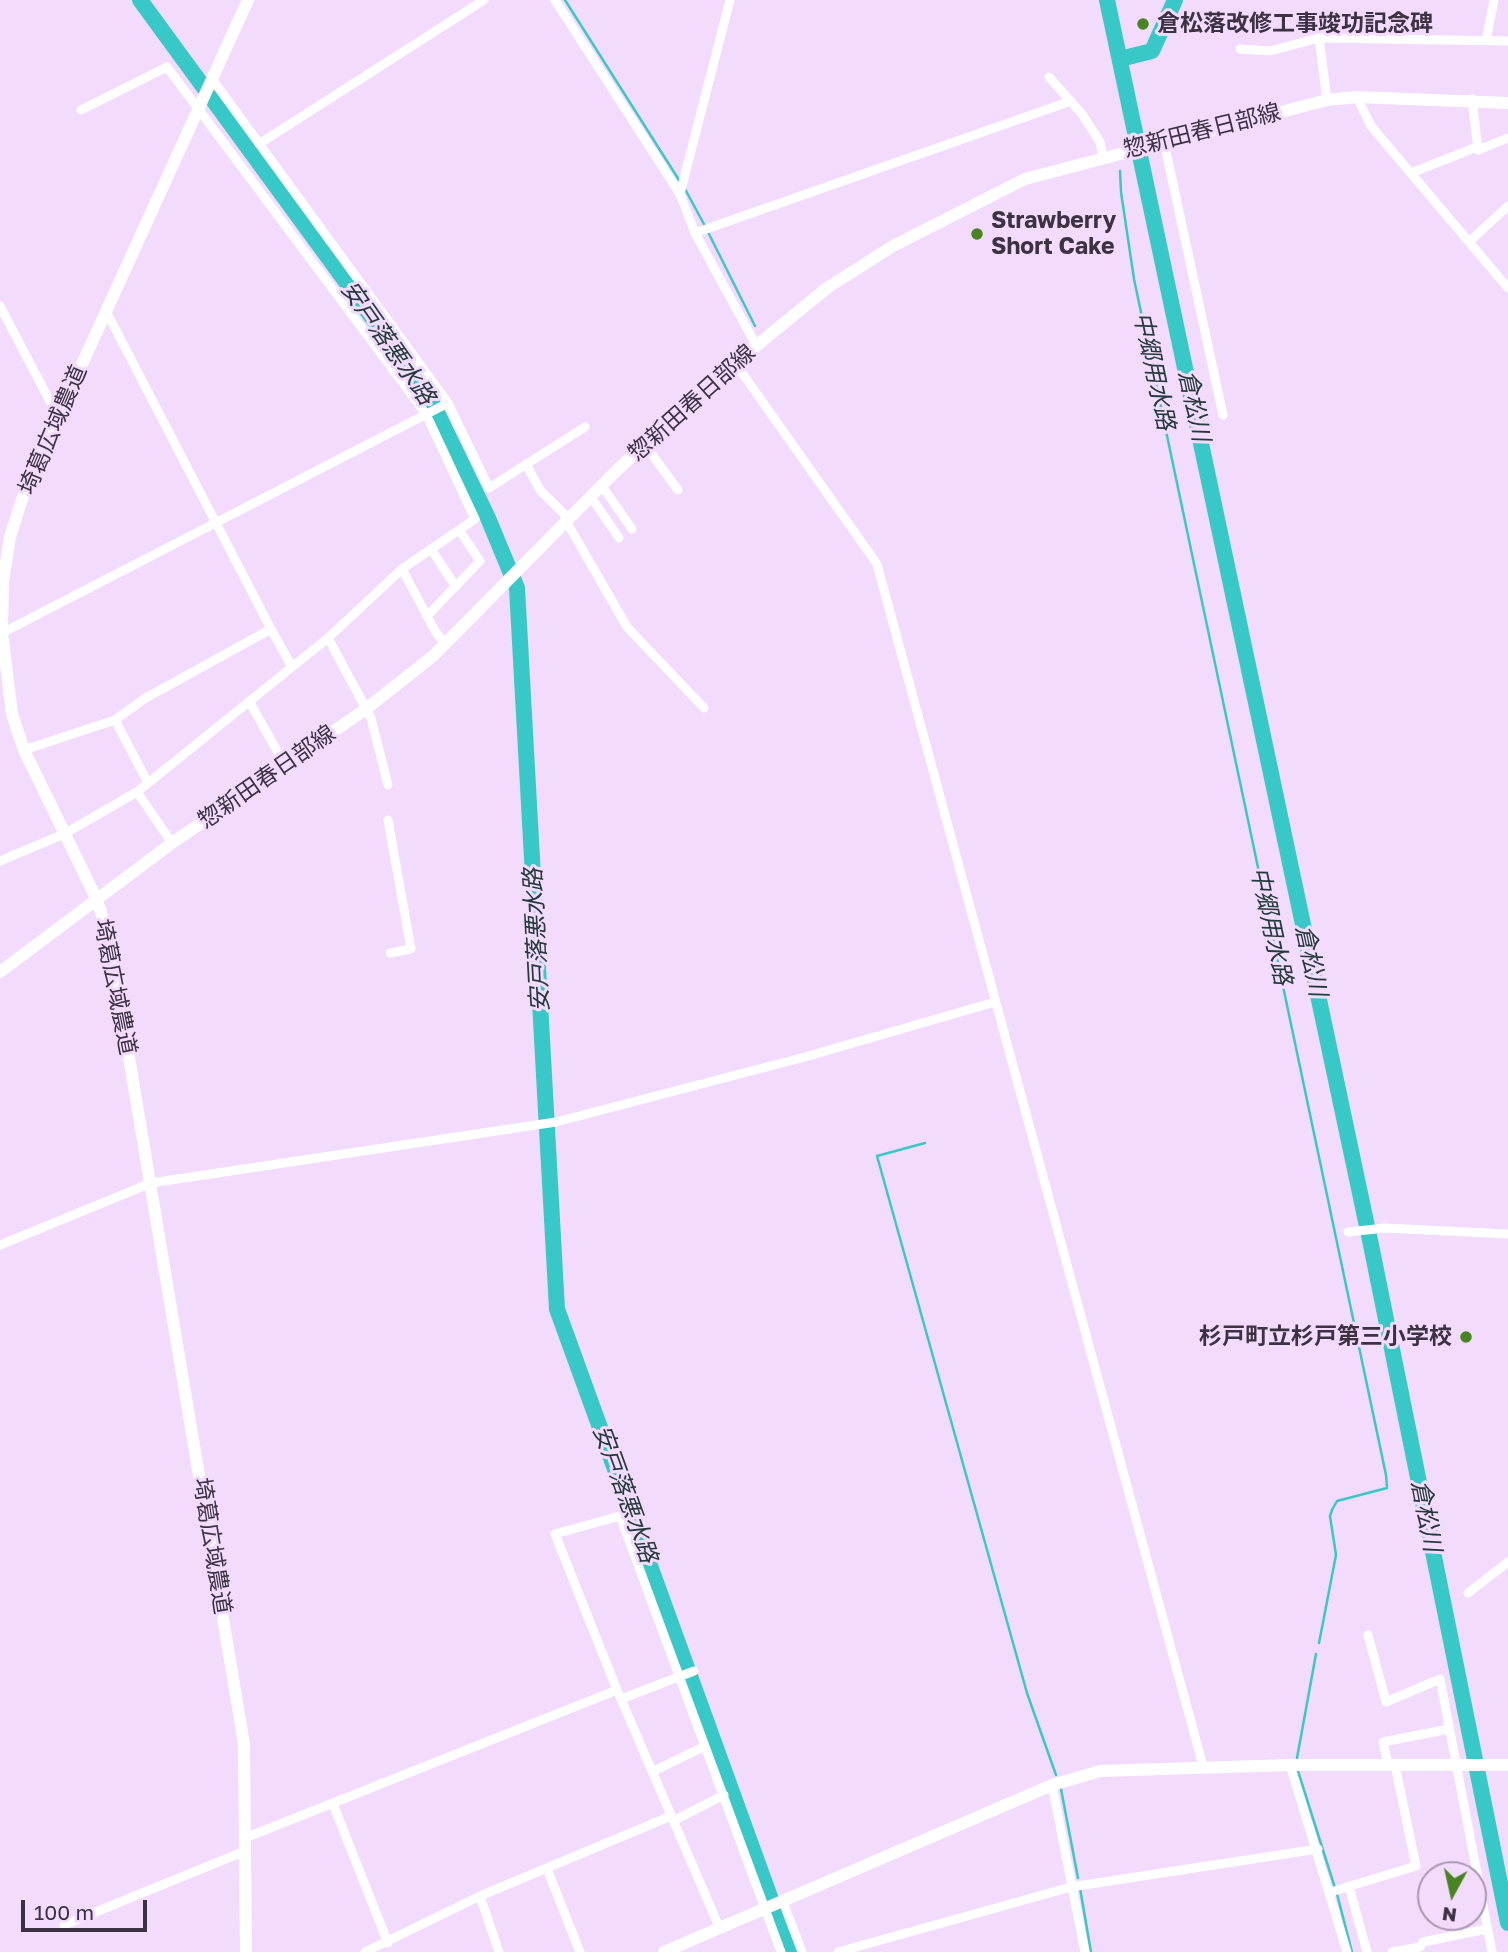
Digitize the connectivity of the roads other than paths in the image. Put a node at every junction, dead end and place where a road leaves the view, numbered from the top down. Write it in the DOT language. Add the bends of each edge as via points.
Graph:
graph roads {
  1 [pos="248,0"];
  2 [pos="484,0"];
  3 [pos="555,0"];
  4 [pos="730,0"];
  5 [pos="1494,0"];
  6 [pos="1319,38"];
  7 [pos="1486,40"];
  8 [pos="1508,41"];
  9 [pos="1240,48"];
  10 [pos="1049,77"];
  11 [pos="211,81"];
  12 [pos="1357,97"];
  13 [pos="1472,99"];
  14 [pos="1327,100"];
  15 [pos="1071,101"];
  16 [pos="1508,103"];
  17 [pos="200,105"];
  18 [pos="81,110"];
  19 [pos="1508,138"];
  20 [pos="1164,142"];
  21 [pos="259,144"];
  22 [pos="1477,147"];
  23 [pos="1103,157"];
  24 [pos="1411,173"];
  25 [pos="680,194"];
  26 [pos="1508,206"];
  27 [pos="695,233"];
  28 [pos="1470,241"];
  29 [pos="1508,288"];
  30 [pos="0,306"];
  31 [pos="106,310"];
  32 [pos="756,345"];
  33 [pos="735,363"];
  34 [pos="447,403"];
  35 [pos="426,414"];
  36 [pos="57,415"];
  37 [pos="1223,415"];
  38 [pos="585,427"];
  39 [pos="645,444"];
  40 [pos="526,464"];
  41 [pos="601,486"];
  42 [pos="678,491"];
  43 [pos="591,497"];
  44 [pos="567,520"];
  45 [pos="216,522"];
  46 [pos="632,529"];
  47 [pos="459,530"];
  48 [pos="618,538"];
  49 [pos="431,549"];
  50 [pos="402,569"];
  51 [pos="456,587"];
  52 [pos="427,616"];
  53 [pos="271,629"];
  54 [pos="1,634"];
  55 [pos="328,638"];
  56 [pos="444,643"];
  57 [pos="292,667"];
  58 [pos="249,701"];
  59 [pos="704,708"];
  60 [pos="366,709"];
  61 [pos="115,720"];
  62 [pos="24,750"];
  63 [pos="285,765"];
  64 [pos="148,783"];
  65 [pos="388,785"];
  66 [pos="137,792"];
  67 [pos="388,820"];
  68 [pos="64,834"];
  69 [pos="172,843"];
  70 [pos="0,862"];
  71 [pos="97,900"];
  72 [pos="390,953"];
  73 [pos="0,972"];
  74 [pos="995,1002"];
  75 [pos="151,1183"];
  76 [pos="1348,1232"];
  77 [pos="1508,1234"];
  78 [pos="0,1245"];
  79 [pos="1508,1562"];
  80 [pos="1468,1593"];
  81 [pos="1368,1635"];
  82 [pos="694,1671"];
  83 [pos="680,1677"];
  84 [pos="619,1695"];
  85 [pos="1449,1729"];
  86 [pos="705,1746"];
  87 [pos="1457,1764"];
  88 [pos="1290,1765"];
  89 [pos="1391,1765"];
  90 [pos="1508,1765"];
  91 [pos="1203,1766"];
  92 [pos="652,1772"];
  93 [pos="1052,1785"];
  94 [pos="724,1796"];
  95 [pos="333,1804"];
  96 [pos="672,1819"];
  97 [pos="245,1845"];
  98 [pos="1318,1849"];
  99 [pos="1475,1861"];
  100 [pos="547,1869"];
  101 [pos="1349,1886"];
  102 [pos="1072,1887"];
  103 [pos="1331,1892"];
  104 [pos="480,1896"];
  105 [pos="782,1902"];
  106 [pos="767,1908"];
  107 [pos="64,1925"];
  108 [pos="1487,1928"];
  109 [pos="720,1929"];
  110 [pos="1473,1931"];
  111 [pos="388,1943"];
  112 [pos="247,1952"];
  113 [pos="365,1952"];
  114 [pos="499,1952"];
  115 [pos="580,1952"];
  116 [pos="664,1952"];
  117 [pos="781,1952"];
  118 [pos="802,1952"];
  119 [pos="838,1952"];
  120 [pos="1085,1952"];
  121 [pos="1348,1952"];
  122 [pos="1367,1952"];
  123 [pos="1392,1952"];
  124 [pos="1492,1952"];
  1 -- 11 [label="street, 埼葛広域農道"];
  2 -- 21 [label="street"];
  3 -- 25 [label="street"];
  4 -- 25 [label="street"];
  5 -- 7 [label="street"];
  6 -- 7 [label="street"];
  6 -- 9 [label="street" via="1270,51"];
  6 -- 14 [label="street"];
  7 -- 8 [label="street"];
  10 -- 15 [label="street"];
  11 -- 17 [label="street, 埼葛広域農道"];
  11 -- 21 [label="street"];
  12 -- 13 [label="street, 惣新田春日部線"];
  12 -- 14 [label="street, 惣新田春日部線"];
  12 -- 24 [label="street" via="1371,126"];
  13 -- 16 [label="street, 惣新田春日部線"];
  13 -- 22 [label="street"];
  14 -- 20 [label="street, 惣新田春日部線"];
  15 -- 23 [label="street" via="1100,142"];
  15 -- 27 [label="street"];
  17 -- 18 [label="street" via="167,68"];
  17 -- 31 [label="street, 埼葛広域農道"];
  17 -- 35 [label="street"];
  19 -- 22 [label="street"];
  20 -- 23 [label="street, 惣新田春日部線"];
  20 -- 37 [label="street"];
  21 -- 34 [label="street"];
  22 -- 24 [label="street"];
  23 -- 32 [label="street, 惣新田春日部線" via="1025,179 948,215 827,288"];
  24 -- 28 [label="street"];
  25 -- 27 [label="street"];
  26 -- 28 [label="street"];
  27 -- 32 [label="street"];
  28 -- 29 [label="street"];
  30 -- 36 [label="street"];
  31 -- 36 [label="street, 埼葛広域農道"];
  31 -- 45 [label="street"];
  32 -- 33 [label="street, 惣新田春日部線"];
  33 -- 39 [label="street, 惣新田春日部線"];
  33 -- 74 [label="street" via="877,564"];
  34 -- 35 [label="street"];
  34 -- 40 [label="street" via="489,488"];
  35 -- 45 [label="street"];
  35 -- 47 [label="street" via="475,519"];
  36 -- 54 [label="street, 埼葛広域農道" via="10,537"];
  38 -- 40 [label="street"];
  39 -- 41 [label="street, 惣新田春日部線"];
  39 -- 42 [label="street"];
  40 -- 44 [label="street" via="540,490"];
  41 -- 43 [label="street, 惣新田春日部線"];
  41 -- 46 [label="street"];
  43 -- 44 [label="street, 惣新田春日部線"];
  43 -- 48 [label="street"];
  44 -- 56 [label="street, 惣新田春日部線"];
  44 -- 59 [label="street" via="627,627"];
  45 -- 53 [label="street"];
  45 -- 54 [label="street"];
  47 -- 49 [label="street"];
  47 -- 51 [label="street" via="480,561"];
  49 -- 50 [label="street"];
  49 -- 51 [label="street"];
  50 -- 52 [label="street"];
  50 -- 55 [label="street"];
  51 -- 52 [label="street"];
  52 -- 56 [label="street"];
  53 -- 57 [label="street"];
  53 -- 61 [label="street" via="144,699"];
  54 -- 62 [label="street, 埼葛広域農道" via="12,714"];
  55 -- 57 [label="street"];
  55 -- 60 [label="street"];
  56 -- 60 [label="street, 惣新田春日部線"];
  57 -- 58 [label="street"];
  58 -- 63 [label="street"];
  58 -- 64 [label="street"];
  60 -- 63 [label="street, 惣新田春日部線"];
  60 -- 65 [label="street"];
  61 -- 62 [label="street"];
  61 -- 64 [label="street"];
  62 -- 68 [label="street, 埼葛広域農道"];
  63 -- 69 [label="street, 惣新田春日部線"];
  64 -- 66 [label="street"];
  66 -- 68 [label="street"];
  66 -- 69 [label="street"];
  67 -- 72 [label="street" via="411,949"];
  68 -- 70 [label="street"];
  68 -- 71 [label="street, 埼葛広域農道"];
  69 -- 71 [label="street, 惣新田春日部線"];
  71 -- 73 [label="street, 惣新田春日部線"];
  71 -- 75 [label="street, 埼葛広域農道" via="109,938"];
  74 -- 75 [label="street" via="556,1122"];
  74 -- 91 [label="street"];
  75 -- 78 [label="street"];
  75 -- 97 [label="street, 埼葛広域農道" via="244,1744"];
  76 -- 77 [label="street" via="1385,1228"];
  79 -- 80 [label="street"];
  81 -- 85 [label="street" via="1386,1702 1440,1679"];
  82 -- 83 [label="street"];
  83 -- 84 [label="street"];
  83 -- 84 [label="street" via="621,1516 555,1534"];
  83 -- 86 [label="street"];
  84 -- 92 [label="street"];
  84 -- 95 [label="street"];
  85 -- 87 [label="street"];
  85 -- 89 [label="street" via="1383,1742"];
  86 -- 92 [label="street"];
  86 -- 94 [label="street"];
  87 -- 89 [label="street"];
  87 -- 90 [label="street"];
  87 -- 99 [label="street"];
  88 -- 89 [label="street"];
  88 -- 91 [label="street"];
  88 -- 98 [label="street"];
  89 -- 101 [label="street" via="1416,1866"];
  91 -- 93 [label="street" via="1100,1771"];
  92 -- 96 [label="street"];
  93 -- 102 [label="street"];
  93 -- 105 [label="street"];
  94 -- 96 [label="street"];
  94 -- 106 [label="street"];
  95 -- 97 [label="street"];
  95 -- 111 [label="street"];
  96 -- 100 [label="street"];
  96 -- 109 [label="street"];
  97 -- 107 [label="street"];
  97 -- 112 [label="street, 埼葛広域農道"];
  98 -- 102 [label="street"];
  98 -- 103 [label="street"];
  100 -- 104 [label="street"];
  100 -- 115 [label="street"];
  101 -- 103 [label="street"];
  101 -- 122 [label="street"];
  102 -- 119 [label="street"];
  102 -- 120 [label="street"];
  103 -- 121 [label="street"];
  104 -- 111 [label="street"];
  104 -- 114 [label="street"];
  105 -- 106 [label="street"];
  105 -- 118 [label="street"];
  106 -- 109 [label="street"];
  106 -- 117 [label="street"];
  108 -- 124 [label="street"];
  109 -- 116 [label="street"];
  110 -- 123 [label="street"];
  111 -- 113 [label="street"];
}
